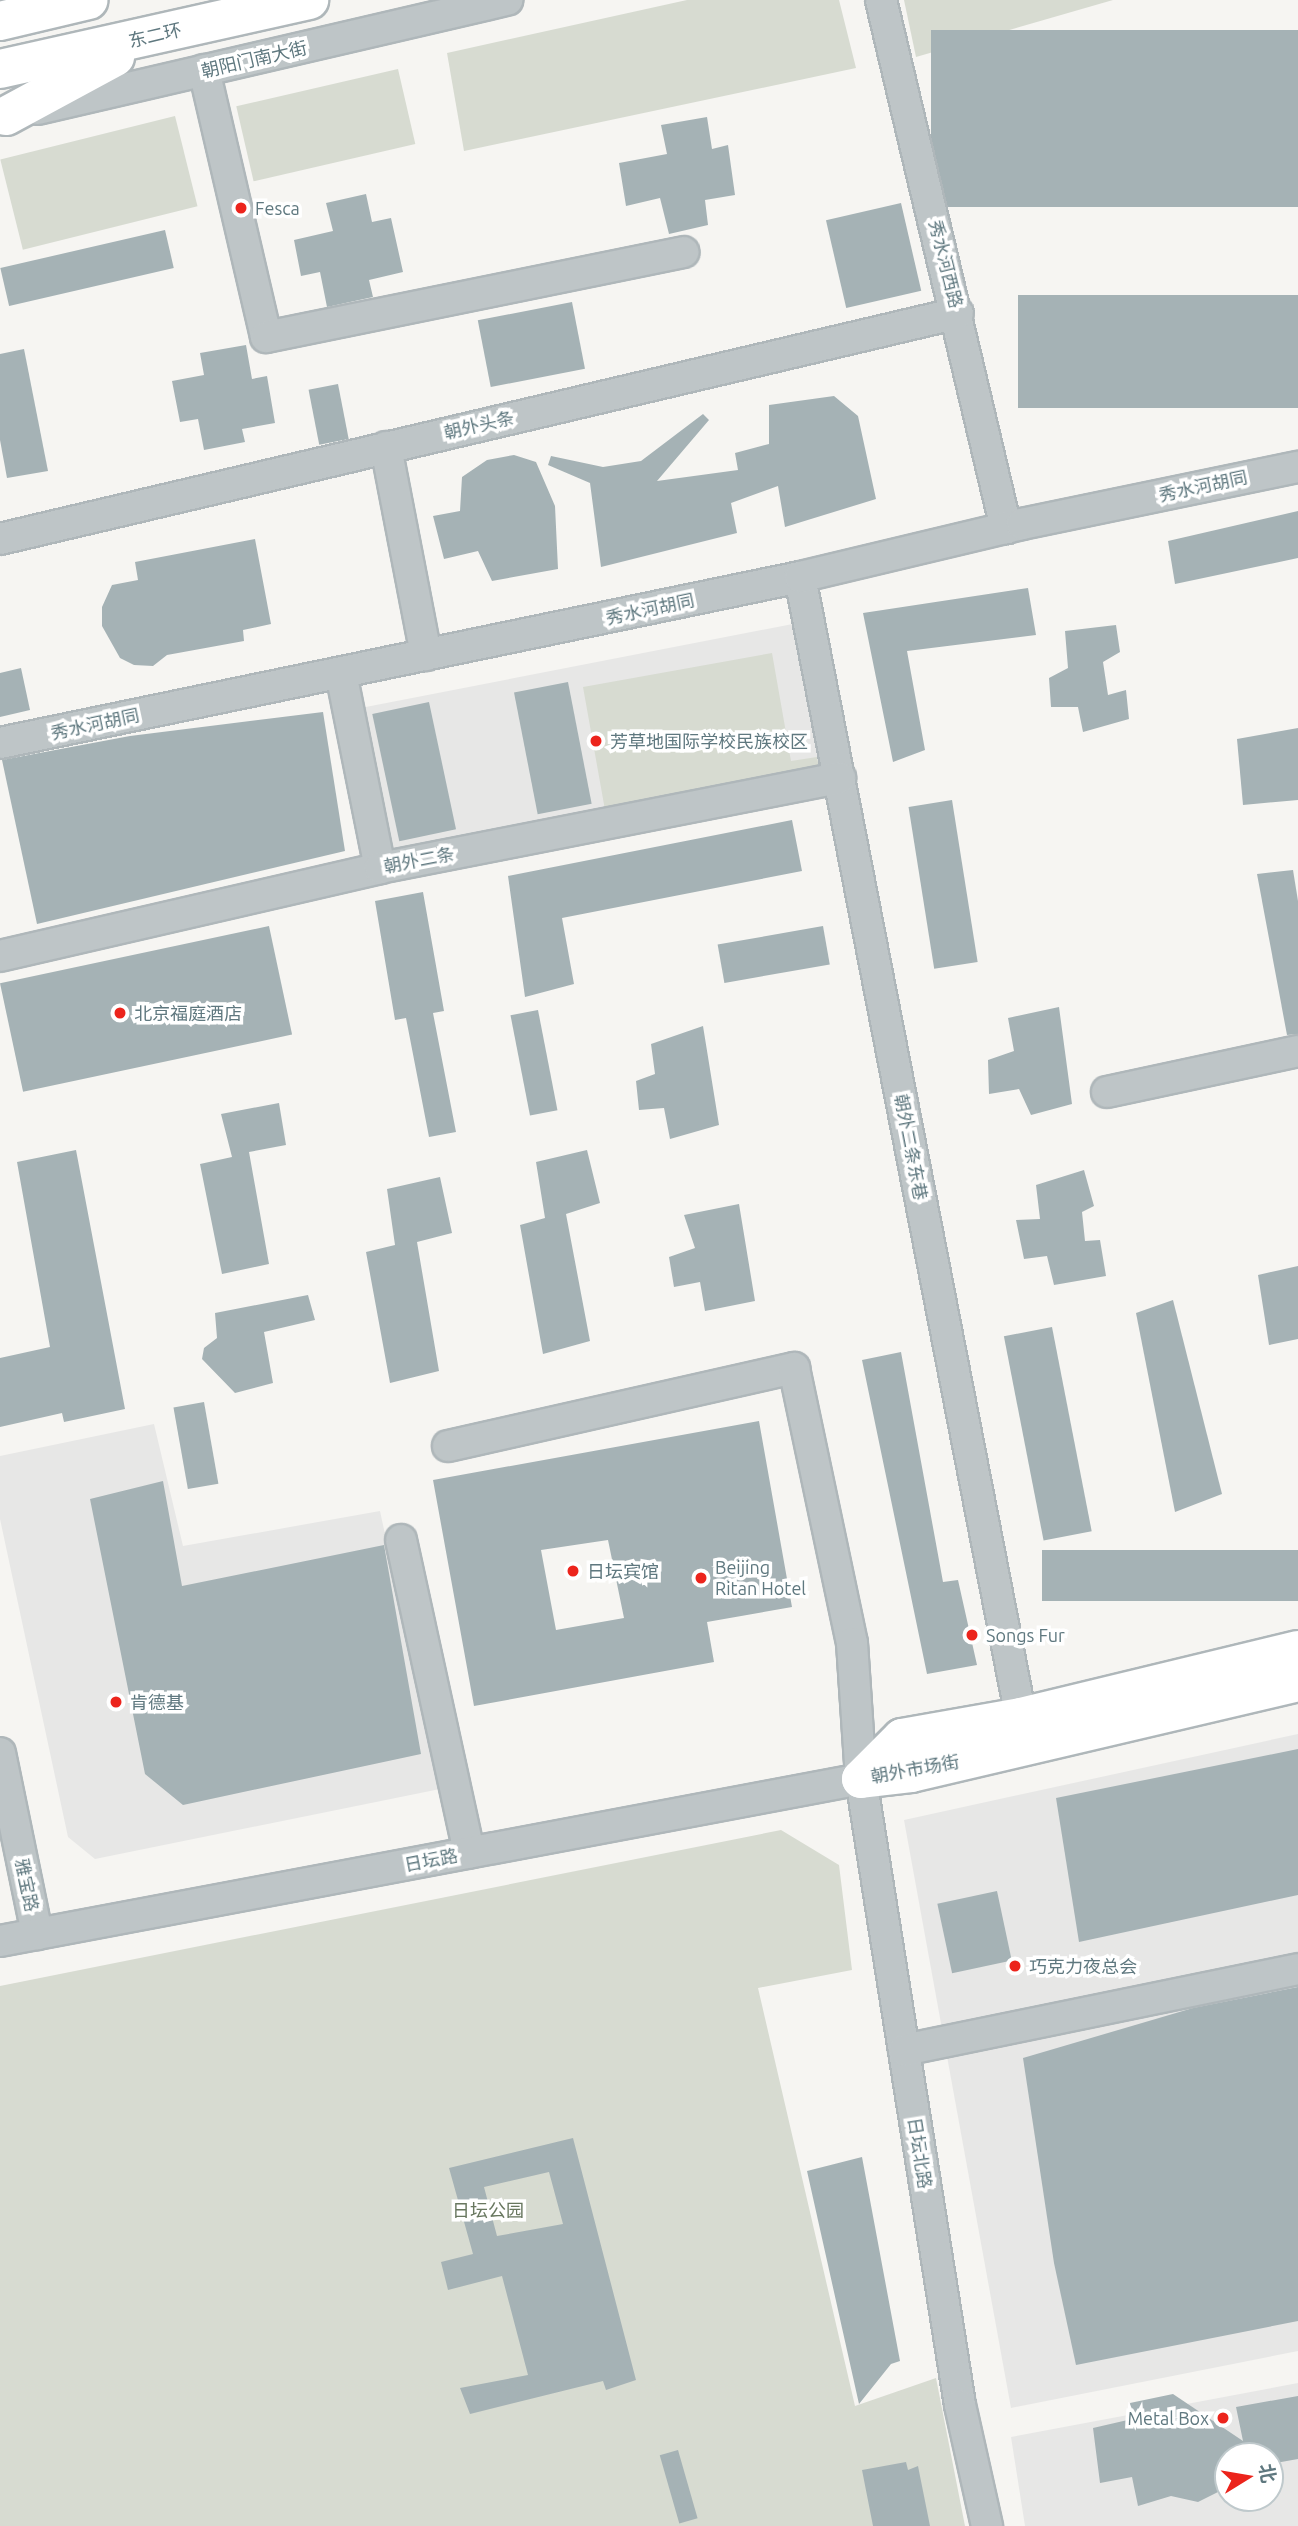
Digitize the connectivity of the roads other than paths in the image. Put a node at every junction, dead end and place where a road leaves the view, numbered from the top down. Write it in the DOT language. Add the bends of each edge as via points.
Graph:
graph roads {
  1 [pos="89,0"];
  2 [pos="309,0"];
  3 [pos="508,0"];
  4 [pos="881,0"];
  5 [pos="0,21"];
  6 [pos="156,34"];
  7 [pos="0,69"];
  8 [pos="204,70"];
  9 [pos="3,117"];
  10 [pos="683,252"];
  11 [pos="958,313"];
  12 [pos="386,447"];
  13 [pos="1298,467"];
  14 [pos="1006,528"];
  15 [pos="0,539"];
  16 [pos="800,578"];
  17 [pos="426,655"];
  18 [pos="341,673"];
  19 [pos="0,743"];
  20 [pos="840,778"];
  21 [pos="380,868"];
  22 [pos="0,956"];
  23 [pos="1298,1051"];
  24 [pos="1107,1092"];
  25 [pos="447,1446"];
  26 [pos="401,1540"];
  27 [pos="1298,1650"];
  28 [pos="1298,1682"];
  29 [pos="1021,1717"];
  30 [pos="0,1752"];
  31 [pos="861,1779"];
  32 [pos="468,1853"];
  33 [pos="37,1934"];
  34 [pos="0,1941"];
  35 [pos="1298,1969"];
  36 [pos="904,2050"];
  37 [pos="987,2526"];
  1 -- 5 [label="main road"];
  2 -- 6 [label="main road, 东二环"];
  3 -- 8 [label="street, 朝阳门南大街"];
  4 -- 11 [label="street, 秀水河西路"];
  6 -- 7 [label="main road, 东二环"];
  6 -- 9 [label="main road"];
  8 -- 9 [label="street, 朝阳门南大街"];
  8 -- 10 [label="street" via="266,337"];
  11 -- 12 [label="street, 朝外头条"];
  11 -- 14 [label="street, 秀水河西路"];
  12 -- 15 [label="street, 朝外头条"];
  12 -- 17 [label="street"];
  13 -- 14 [label="street, 秀水河胡同"];
  14 -- 16 [label="street, 秀水河胡同"];
  16 -- 17 [label="street, 秀水河胡同"];
  16 -- 20 [label="street, 朝外二条东巷"];
  17 -- 18 [label="street, 秀水河胡同"];
  18 -- 19 [label="street, 秀水河胡同"];
  18 -- 21 [label="street"];
  20 -- 21 [label="street, 朝外二条"];
  20 -- 29 [label="street, 朝外二条东巷"];
  21 -- 22 [label="street, 朝外二条"];
  23 -- 24 [label="street"];
  25 -- 31 [label="street, 日坛北路" via="794,1368 852,1643"];
  26 -- 32 [label="street"];
  27 -- 29 [label="main road, 朝外市场街"];
  28 -- 31 [label="main road, 朝外市场街" via="911,1773"];
  29 -- 31 [label="main road, 朝外市场街" via="902,1738"];
  30 -- 33 [label="street, 雅宝路"];
  31 -- 32 [label="street, 日坛路"];
  31 -- 36 [label="street, 日坛北路"];
  32 -- 33 [label="street, 日坛路"];
  33 -- 34 [label="street, 日坛路"];
  35 -- 36 [label="street"];
  36 -- 37 [label="street, 日坛北路" via="960,2406"];
}
